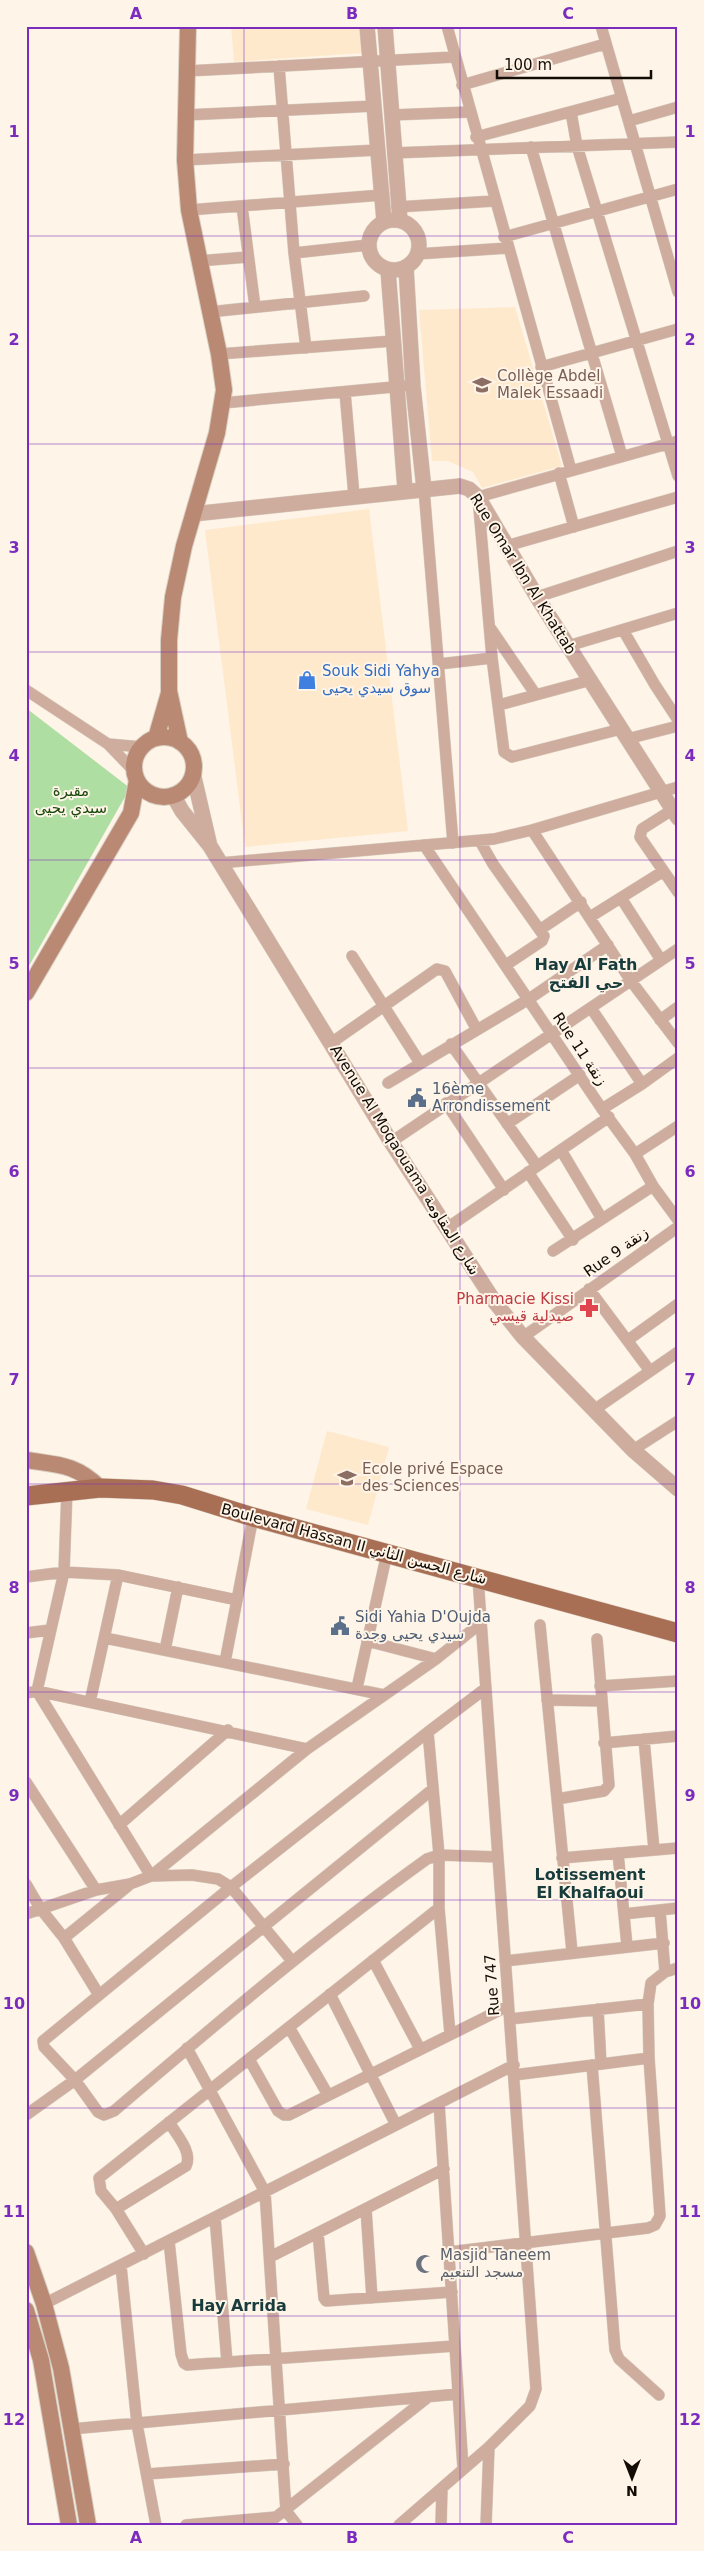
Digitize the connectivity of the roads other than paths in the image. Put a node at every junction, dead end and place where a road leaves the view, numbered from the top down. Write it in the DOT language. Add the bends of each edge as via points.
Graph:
graph roads {
  1 [pos="188,26"];
  2 [pos="368,26"];
  3 [pos="385,26"];
  4 [pos="601,26"];
  5 [pos="450,27"];
  6 [pos="605,44"];
  7 [pos="454,57"];
  8 [pos="387,60"];
  9 [pos="370,61"];
  10 [pos="279,66"];
  11 [pos="187,72"];
  12 [pos="462,85"];
  13 [pos="622,98"];
  14 [pos="375,106"];
  15 [pos="678,108"];
  16 [pos="284,110"];
  17 [pos="469,112"];
  18 [pos="571,112"];
  19 [pos="185,115"];
  20 [pos="391,115"];
  21 [pos="629,121"];
  22 [pos="476,136"];
  23 [pos="678,142"];
  24 [pos="635,144"];
  25 [pos="577,146"];
  26 [pos="531,148"];
  27 [pos="480,149"];
  28 [pos="386,152"];
  29 [pos="287,156"];
  30 [pos="186,160"];
  31 [pos="678,189"];
  32 [pos="382,195"];
  33 [pos="649,197"];
  34 [pos="494,201"];
  35 [pos="291,203"];
  36 [pos="242,206"];
  37 [pos="189,210"];
  38 [pos="596,211"];
  39 [pos="398,214"];
  40 [pos="384,221"];
  41 [pos="553,223"];
  42 [pos="506,242"];
  43 [pos="368,245"];
  44 [pos="294,253"];
  45 [pos="417,254"];
  46 [pos="248,257"];
  47 [pos="198,261"];
  48 [pos="406,267"];
  49 [pos="388,270"];
  50 [pos="678,292"];
  51 [pos="364,296"];
  52 [pos="300,302"];
  53 [pos="254,307"];
  54 [pos="209,312"];
  55 [pos="678,329"];
  56 [pos="637,340"];
  57 [pos="393,341"];
  58 [pos="306,348"];
  59 [pos="592,353"];
  60 [pos="220,354"];
  61 [pos="541,367"];
  62 [pos="413,386"];
  63 [pos="398,387"];
  64 [pos="345,392"];
  65 [pos="223,403"];
  66 [pos="673,442"];
  67 [pos="622,456"];
  68 [pos="571,470"];
  69 [pos="559,473"];
  70 [pos="678,476"];
  71 [pos="424,489"];
  72 [pos="405,490"];
  73 [pos="354,496"];
  74 [pos="678,497"];
  75 [pos="478,498"];
  76 [pos="193,514"];
  77 [pos="574,527"];
  78 [pos="506,546"];
  79 [pos="678,551"];
  80 [pos="537,597"];
  81 [pos="678,613"];
  82 [pos="489,626"];
  83 [pos="623,630"];
  84 [pos="568,646"];
  85 [pos="492,658"];
  86 [pos="439,664"];
  87 [pos="592,680"];
  88 [pos="26,690"];
  89 [pos="169,691"];
  90 [pos="536,695"];
  91 [pos="499,705"];
  92 [pos="678,720"];
  93 [pos="678,726"];
  94 [pos="624,734"];
  95 [pos="180,742"];
  96 [pos="149,743"];
  97 [pos="108,744"];
  98 [pos="193,773"];
  99 [pos="136,776"];
  100 [pos="678,787"];
  101 [pos="662,792"];
  102 [pos="167,796"];
  103 [pos="131,813"];
  104 [pos="675,814"];
  105 [pos="532,830"];
  106 [pos="480,841"];
  107 [pos="453,843"];
  108 [pos="424,845"];
  109 [pos="210,846"];
  110 [pos="220,863"];
  111 [pos="662,872"];
  112 [pos="678,892"];
  113 [pos="621,898"];
  114 [pos="581,902"];
  115 [pos="590,917"];
  116 [pos="541,929"];
  117 [pos="608,945"];
  118 [pos="678,949"];
  119 [pos="352,956"];
  120 [pos="661,960"];
  121 [pos="506,965"];
  122 [pos="631,981"];
  123 [pos="26,993"];
  124 [pos="529,999"];
  125 [pos="384,1006"];
  126 [pos="678,1007"];
  127 [pos="591,1008"];
  128 [pos="660,1020"];
  129 [pos="477,1030"];
  130 [pos="552,1033"];
  131 [pos="331,1043"];
  132 [pos="678,1043"];
  133 [pos="451,1044"];
  134 [pos="678,1058"];
  135 [pos="420,1063"];
  136 [pos="580,1075"];
  137 [pos="477,1082"];
  138 [pos="388,1083"];
  139 [pos="642,1084"];
  140 [pos="446,1103"];
  141 [pos="605,1113"];
  142 [pos="507,1124"];
  143 [pos="677,1127"];
  144 [pos="391,1142"];
  145 [pos="561,1150"];
  146 [pos="635,1154"];
  147 [pos="532,1169"];
  148 [pos="653,1186"];
  149 [pos="504,1190"];
  150 [pos="602,1219"];
  151 [pos="678,1220"];
  152 [pos="678,1227"];
  153 [pos="447,1228"];
  154 [pos="573,1240"];
  155 [pos="553,1251"];
  156 [pos="589,1289"];
  157 [pos="678,1304"];
  158 [pos="523,1337"];
  159 [pos="628,1340"];
  160 [pos="678,1352"];
  161 [pos="650,1371"];
  162 [pos="594,1410"];
  163 [pos="678,1421"];
  164 [pos="633,1450"];
  165 [pos="26,1460"];
  166 [pos="100,1488"];
  167 [pos="678,1489"];
  168 [pos="68,1490"];
  169 [pos="26,1496"];
  170 [pos="253,1517"];
  171 [pos="387,1553"];
  172 [pos="64,1572"];
  173 [pos="118,1575"];
  174 [pos="26,1577"];
  175 [pos="478,1578"];
  176 [pos="178,1587"];
  177 [pos="237,1600"];
  178 [pos="481,1623"];
  179 [pos="540,1625"];
  180 [pos="50,1630"];
  181 [pos="26,1633"];
  182 [pos="678,1633"];
  183 [pos="104,1638"];
  184 [pos="597,1639"];
  185 [pos="368,1641"];
  186 [pos="165,1650"];
  187 [pos="436,1659"];
  188 [pos="225,1662"];
  189 [pos="678,1681"];
  190 [pos="600,1686"];
  191 [pos="357,1688"];
  192 [pos="486,1688"];
  193 [pos="32,1692"];
  194 [pos="384,1695"];
  195 [pos="546,1700"];
  196 [pos="602,1700"];
  197 [pos="90,1702"];
  198 [pos="228,1730"];
  199 [pos="428,1732"];
  200 [pos="678,1736"];
  201 [pos="644,1739"];
  202 [pos="604,1743"];
  203 [pos="307,1749"];
  204 [pos="26,1782"];
  205 [pos="433,1789"];
  206 [pos="556,1799"];
  207 [pos="119,1825"];
  208 [pos="678,1848"];
  209 [pos="654,1850"];
  210 [pos="618,1853"];
  211 [pos="439,1855"];
  212 [pos="498,1857"];
  213 [pos="562,1858"];
  214 [pos="151,1876"];
  215 [pos="26,1884"];
  216 [pos="130,1884"];
  217 [pos="231,1886"];
  218 [pos="96,1890"];
  219 [pos="40,1908"];
  220 [pos="439,1908"];
  221 [pos="678,1908"];
  222 [pos="660,1910"];
  223 [pos="26,1914"];
  224 [pos="624,1914"];
  225 [pos="264,1925"];
  226 [pos="64,1938"];
  227 [pos="664,1943"];
  228 [pos="627,1946"];
  229 [pos="572,1952"];
  230 [pos="292,1960"];
  231 [pos="373,1960"];
  232 [pos="505,1961"];
  233 [pos="678,1968"];
  234 [pos="665,1972"];
  235 [pos="330,1994"];
  236 [pos="99,1995"];
  237 [pos="648,2004"];
  238 [pos="508,2006"];
  239 [pos="598,2010"];
  240 [pos="510,2019"];
  241 [pos="289,2027"];
  242 [pos="450,2034"];
  243 [pos="187,2048"];
  244 [pos="420,2049"];
  245 [pos="649,2058"];
  246 [pos="249,2059"];
  247 [pos="597,2064"];
  248 [pos="514,2070"];
  249 [pos="370,2074"];
  250 [pos="75,2080"];
  251 [pos="210,2090"];
  252 [pos="328,2095"];
  253 [pos="439,2103"];
  254 [pos="26,2115"];
  255 [pos="169,2122"];
  256 [pos="396,2125"];
  257 [pos="444,2169"];
  258 [pos="265,2192"];
  259 [pos="116,2209"];
  260 [pos="366,2209"];
  261 [pos="216,2217"];
  262 [pos="318,2233"];
  263 [pos="605,2233"];
  264 [pos="169,2241"];
  265 [pos="525,2242"];
  266 [pos="26,2252"];
  267 [pos="449,2252"];
  268 [pos="144,2254"];
  269 [pos="270,2257"];
  270 [pos="121,2266"];
  271 [pos="452,2292"];
  272 [pos="372,2298"];
  273 [pos="44,2304"];
  274 [pos="26,2310"];
  275 [pos="455,2346"];
  276 [pos="276,2358"];
  277 [pos="227,2362"];
  278 [pos="458,2394"];
  279 [pos="659,2395"];
  280 [pos="428,2398"];
  281 [pos="280,2411"];
  282 [pos="137,2424"];
  283 [pos="71,2430"];
  284 [pos="489,2446"];
  285 [pos="284,2464"];
  286 [pos="463,2468"];
  287 [pos="148,2474"];
  288 [pos="442,2488"];
  289 [pos="286,2511"];
  290 [pos="276,2517"];
  291 [pos="69,2525"];
  292 [pos="88,2525"];
  293 [pos="156,2525"];
  294 [pos="186,2525"];
  295 [pos="266,2525"];
  296 [pos="297,2525"];
  297 [pos="399,2525"];
  298 [pos="441,2525"];
  299 [pos="486,2525"];
  1 -- 11 [label="main road"];
  2 -- 9 [label="street"];
  3 -- 8 [label="street"];
  4 -- 6 [label="street"];
  5 -- 7 [label="street"];
  6 -- 12 [label="street"];
  6 -- 13 [label="street"];
  7 -- 8 [label="street"];
  7 -- 12 [label="street"];
  8 -- 9 [label="street"];
  8 -- 20 [label="street"];
  9 -- 10 [label="street"];
  9 -- 14 [label="street"];
  10 -- 11 [label="street"];
  10 -- 16 [label="street"];
  11 -- 19 [label="main road"];
  12 -- 17 [label="street"];
  13 -- 18 [label="street"];
  13 -- 21 [label="street"];
  14 -- 16 [label="street"];
  14 -- 28 [label="street"];
  15 -- 21 [label="street"];
  16 -- 19 [label="street"];
  16 -- 29 [label="street"];
  17 -- 20 [label="street"];
  17 -- 22 [label="street"];
  18 -- 22 [label="street"];
  18 -- 25 [label="street"];
  19 -- 30 [label="main road"];
  20 -- 28 [label="street"];
  21 -- 24 [label="street"];
  22 -- 27 [label="street"];
  23 -- 24 [label="street"];
  24 -- 25 [label="street"];
  24 -- 33 [label="street"];
  25 -- 26 [label="street"];
  25 -- 38 [label="street"];
  26 -- 27 [label="street"];
  26 -- 41 [label="street"];
  27 -- 28 [label="street"];
  27 -- 34 [label="street"];
  28 -- 29 [label="street"];
  28 -- 32 [label="street"];
  28 -- 39 [label="street"];
  29 -- 30 [label="street"];
  29 -- 35 [label="street"];
  30 -- 37 [label="main road"];
  31 -- 33 [label="street"];
  32 -- 35 [label="street"];
  32 -- 40 [label="street"];
  33 -- 38 [label="street"];
  33 -- 50 [label="street"];
  34 -- 39 [label="street"];
  34 -- 42 [label="street"];
  35 -- 36 [label="street"];
  35 -- 44 [label="street"];
  36 -- 37 [label="street"];
  36 -- 46 [label="street"];
  37 -- 47 [label="main road"];
  38 -- 41 [label="street"];
  38 -- 56 [label="street"];
  39 -- 40 [label="street"];
  39 -- 45 [label="street" via="416,233 419,243"];
  40 -- 43 [label="street" via="374,229"];
  41 -- 42 [label="street"];
  41 -- 59 [label="street"];
  42 -- 45 [label="street"];
  42 -- 61 [label="street"];
  43 -- 44 [label="street"];
  43 -- 49 [label="street" via="374,261"];
  44 -- 52 [label="street"];
  45 -- 48 [label="street"];
  46 -- 47 [label="street"];
  46 -- 53 [label="street"];
  47 -- 54 [label="main road"];
  48 -- 49 [label="street"];
  48 -- 62 [label="street"];
  49 -- 57 [label="street"];
  51 -- 52 [label="street"];
  52 -- 53 [label="street"];
  52 -- 58 [label="street"];
  53 -- 54 [label="street"];
  54 -- 60 [label="main road"];
  55 -- 56 [label="street"];
  56 -- 59 [label="street"];
  56 -- 66 [label="street"];
  57 -- 58 [label="street"];
  57 -- 63 [label="street"];
  58 -- 60 [label="street"];
  59 -- 61 [label="street"];
  59 -- 67 [label="street"];
  60 -- 65 [label="main road"];
  61 -- 68 [label="street"];
  62 -- 63 [label="street"];
  62 -- 71 [label="street"];
  63 -- 64 [label="street"];
  63 -- 72 [label="street"];
  64 -- 65 [label="street"];
  64 -- 73 [label="street"];
  65 -- 76 [label="main road"];
  66 -- 67 [label="street"];
  66 -- 70 [label="street"];
  67 -- 68 [label="street"];
  68 -- 69 [label="street"];
  69 -- 75 [label="street"];
  69 -- 77 [label="street"];
  71 -- 72 [label="street, Rue Omar Ibn Al Khattab"];
  71 -- 75 [label="street, Rue Omar Ibn Al Khattab" via="465,486"];
  71 -- 86 [label="street"];
  72 -- 73 [label="street, Rue Omar Ibn Al Khattab"];
  73 -- 76 [label="street, Rue Omar Ibn Al Khattab"];
  74 -- 77 [label="street"];
  75 -- 78 [label="street, Rue Omar Ibn Al Khattab"];
  75 -- 82 [label="street"];
  76 -- 89 [label="main road" via="173,597"];
  77 -- 78 [label="street"];
  78 -- 80 [label="street, Rue Omar Ibn Al Khattab"];
  79 -- 80 [label="street"];
  80 -- 84 [label="street, Rue Omar Ibn Al Khattab"];
  81 -- 83 [label="street"];
  82 -- 85 [label="street"];
  82 -- 90 [label="street"];
  83 -- 84 [label="street"];
  83 -- 92 [label="street"];
  84 -- 87 [label="street, Rue Omar Ibn Al Khattab"];
  85 -- 86 [label="street"];
  85 -- 91 [label="street"];
  86 -- 107 [label="street"];
  87 -- 90 [label="street"];
  87 -- 94 [label="street, Rue Omar Ibn Al Khattab"];
  88 -- 97 [label="street"];
  89 -- 95 [label="main road"];
  89 -- 96 [label="main road"];
  90 -- 91 [label="street"];
  91 -- 94 [label="street" via="504,752 509,756"];
  93 -- 94 [label="street"];
  94 -- 101 [label="street, Rue Omar Ibn Al Khattab"];
  95 -- 96 [label="main road" via="169,738"];
  95 -- 98 [label="main road" via="191,754"];
  96 -- 97 [label="street"];
  96 -- 99 [label="main road" via="136,759"];
  97 -- 99 [label="street"];
  98 -- 102 [label="main road" via="188,786"];
  98 -- 109 [label="street, Avenue Al Moqaouama شارع المقاومة"];
  99 -- 102 [label="main road" via="147,791"];
  99 -- 103 [label="main road"];
  100 -- 101 [label="street"];
  101 -- 104 [label="street, Rue Omar Ibn Al Khattab"];
  101 -- 105 [label="street"];
  102 -- 103 [label="main road"];
  102 -- 109 [label="street, Avenue Al Moqaouama شارع المقاومة"];
  103 -- 123 [label="main road"];
  104 -- 111 [label="street" via="642,829 640,834"];
  105 -- 106 [label="street"];
  105 -- 114 [label="street"];
  106 -- 107 [label="street"];
  106 -- 116 [label="street"];
  107 -- 108 [label="street"];
  108 -- 110 [label="street"];
  108 -- 121 [label="street, Rue 11 زنقة"];
  109 -- 110 [label="street, Avenue Al Moqaouama شارع المقاومة"];
  110 -- 131 [label="street, Avenue Al Moqaouama شارع المقاومة"];
  111 -- 112 [label="street"];
  111 -- 113 [label="street"];
  113 -- 115 [label="street"];
  113 -- 120 [label="street"];
  114 -- 115 [label="street"];
  114 -- 116 [label="street"];
  115 -- 117 [label="street"];
  116 -- 121 [label="street" via="542,940"];
  117 -- 122 [label="street"];
  117 -- 124 [label="street"];
  118 -- 120 [label="street"];
  119 -- 125 [label="street"];
  120 -- 122 [label="street"];
  121 -- 124 [label="street, Rue 11 زنقة"];
  122 -- 127 [label="street"];
  122 -- 128 [label="street"];
  124 -- 129 [label="street"];
  124 -- 130 [label="street, Rue 11 زنقة"];
  125 -- 129 [label="street" via="441,969"];
  125 -- 131 [label="street"];
  125 -- 135 [label="street"];
  126 -- 128 [label="street"];
  127 -- 130 [label="street"];
  127 -- 139 [label="street"];
  128 -- 132 [label="street"];
  129 -- 133 [label="street"];
  130 -- 136 [label="street, Rue 11 زنقة"];
  130 -- 137 [label="street"];
  131 -- 144 [label="street, Avenue Al Moqaouama شارع المقاومة"];
  133 -- 135 [label="street"];
  133 -- 137 [label="street"];
  134 -- 139 [label="street"];
  135 -- 138 [label="street"];
  136 -- 141 [label="street, Rue 11 زنقة"];
  136 -- 142 [label="street"];
  137 -- 140 [label="street"];
  137 -- 142 [label="street"];
  139 -- 141 [label="street"];
  140 -- 144 [label="street"];
  140 -- 149 [label="street"];
  141 -- 145 [label="street"];
  141 -- 146 [label="street, Rue 11 زنقة"];
  142 -- 147 [label="street"];
  143 -- 146 [label="street"];
  144 -- 153 [label="street, Avenue Al Moqaouama شارع المقاومة"];
  145 -- 147 [label="street"];
  145 -- 150 [label="street"];
  146 -- 148 [label="street, Rue 11 زنقة"];
  147 -- 149 [label="street"];
  147 -- 154 [label="street"];
  148 -- 150 [label="street"];
  148 -- 151 [label="street, Rue 11 زنقة"];
  149 -- 153 [label="street"];
  150 -- 154 [label="street"];
  152 -- 156 [label="street, Rue 9 زنقة"];
  153 -- 158 [label="street, Avenue Al Moqaouama شارع المقاومة" via="494,1301"];
  154 -- 155 [label="street"];
  156 -- 158 [label="street, Rue 9 زنقة"];
  156 -- 159 [label="street"];
  157 -- 159 [label="street"];
  158 -- 162 [label="street, Avenue Al Moqaouama شارع المقاومة"];
  159 -- 161 [label="street"];
  160 -- 161 [label="street"];
  161 -- 162 [label="street"];
  162 -- 164 [label="street, Avenue Al Moqaouama شارع المقاومة"];
  163 -- 164 [label="street"];
  164 -- 167 [label="street, Avenue Al Moqaouama شارع المقاومة"];
  165 -- 166 [label="main road" via="76,1469"];
  166 -- 168 [label="main road, Boulevard Hassan II شارع الحسن الثاني"];
  166 -- 170 [label="main road, Boulevard Hassan II شارع الحسن الثاني" via="153,1490 182,1495"];
  168 -- 169 [label="main road, Boulevard Hassan II شارع الحسن الثاني"];
  168 -- 172 [label="street"];
  170 -- 171 [label="main road, Boulevard Hassan II شارع الحسن الثاني"];
  170 -- 177 [label="street"];
  171 -- 175 [label="main road, Boulevard Hassan II شارع الحسن الثاني"];
  171 -- 185 [label="street"];
  172 -- 173 [label="street"];
  172 -- 174 [label="street"];
  172 -- 180 [label="street"];
  173 -- 176 [label="street"];
  173 -- 183 [label="street"];
  175 -- 178 [label="street, Rue 747"];
  175 -- 182 [label="main road, Boulevard Hassan II شارع الحسن الثاني"];
  176 -- 177 [label="street"];
  176 -- 186 [label="street"];
  177 -- 188 [label="street"];
  178 -- 187 [label="street"];
  178 -- 192 [label="street, Rue 747"];
  179 -- 195 [label="street"];
  180 -- 181 [label="street"];
  180 -- 193 [label="street"];
  183 -- 186 [label="street"];
  183 -- 197 [label="street"];
  184 -- 190 [label="street"];
  185 -- 187 [label="street"];
  185 -- 191 [label="street"];
  186 -- 188 [label="street"];
  187 -- 194 [label="street"];
  188 -- 191 [label="street"];
  189 -- 190 [label="street"];
  190 -- 196 [label="street"];
  191 -- 194 [label="street"];
  192 -- 199 [label="street"];
  192 -- 212 [label="street, Rue 747"];
  193 -- 197 [label="street"];
  193 -- 207 [label="street"];
  194 -- 203 [label="street"];
  195 -- 196 [label="street"];
  195 -- 206 [label="street"];
  196 -- 202 [label="street"];
  197 -- 198 [label="street"];
  198 -- 203 [label="street"];
  198 -- 207 [label="street"];
  199 -- 205 [label="street"];
  199 -- 217 [label="street"];
  200 -- 201 [label="street"];
  201 -- 202 [label="street"];
  201 -- 209 [label="street"];
  202 -- 206 [label="street" via="608,1788"];
  203 -- 214 [label="street"];
  204 -- 218 [label="street"];
  205 -- 211 [label="street"];
  205 -- 225 [label="street"];
  206 -- 213 [label="street"];
  207 -- 214 [label="street"];
  208 -- 209 [label="street"];
  209 -- 210 [label="street"];
  210 -- 213 [label="street"];
  210 -- 224 [label="street"];
  211 -- 212 [label="street"];
  211 -- 220 [label="street"];
  211 -- 230 [label="street" via="427,1859"];
  212 -- 232 [label="street, Rue 747"];
  213 -- 229 [label="street"];
  214 -- 216 [label="street"];
  214 -- 217 [label="street" via="192,1875 218,1879"];
  215 -- 219 [label="street"];
  216 -- 218 [label="street"];
  216 -- 226 [label="street"];
  217 -- 225 [label="street"];
  217 -- 236 [label="street"];
  218 -- 219 [label="street"];
  219 -- 223 [label="street"];
  219 -- 226 [label="street"];
  220 -- 231 [label="street"];
  220 -- 242 [label="street"];
  221 -- 222 [label="street"];
  222 -- 224 [label="street"];
  222 -- 227 [label="street"];
  224 -- 228 [label="street"];
  225 -- 230 [label="street"];
  225 -- 250 [label="street"];
  226 -- 236 [label="street"];
  227 -- 228 [label="street"];
  227 -- 234 [label="street"];
  228 -- 229 [label="street"];
  229 -- 232 [label="street"];
  230 -- 243 [label="street"];
  231 -- 235 [label="street"];
  231 -- 244 [label="street"];
  232 -- 238 [label="street, Rue 747"];
  233 -- 234 [label="street"];
  234 -- 237 [label="street" via="651,1983"];
  235 -- 241 [label="street"];
  235 -- 249 [label="street"];
  236 -- 250 [label="street" via="43,2041 44,2047"];
  237 -- 239 [label="street"];
  237 -- 245 [label="street"];
  238 -- 240 [label="street, Rue 747"];
  238 -- 242 [label="street"];
  239 -- 240 [label="street"];
  239 -- 247 [label="street"];
  240 -- 248 [label="street, Rue 747"];
  241 -- 246 [label="street"];
  241 -- 252 [label="street"];
  242 -- 244 [label="street"];
  243 -- 250 [label="street" via="104,2116"];
  243 -- 251 [label="street"];
  244 -- 249 [label="street"];
  245 -- 247 [label="street"];
  245 -- 263 [label="street" via="660,2216 648,2228"];
  246 -- 251 [label="street"];
  246 -- 252 [label="street" via="278,2111 284,2115"];
  247 -- 248 [label="street"];
  247 -- 263 [label="street"];
  248 -- 253 [label="street"];
  248 -- 265 [label="street, Rue 747"];
  249 -- 252 [label="street"];
  249 -- 256 [label="street"];
  250 -- 254 [label="street"];
  251 -- 255 [label="street"];
  251 -- 258 [label="street"];
  253 -- 256 [label="street"];
  253 -- 257 [label="street"];
  255 -- 259 [label="street" via="99,2178 101,2191"];
  255 -- 259 [label="street" via="186,2150 186,2166"];
  256 -- 258 [label="street"];
  257 -- 260 [label="street"];
  257 -- 267 [label="street"];
  258 -- 261 [label="street"];
  258 -- 269 [label="street"];
  259 -- 268 [label="street"];
  260 -- 262 [label="street"];
  260 -- 272 [label="street"];
  261 -- 264 [label="street"];
  261 -- 277 [label="street"];
  262 -- 269 [label="street"];
  262 -- 272 [label="street" via="324,2298 331,2302"];
  263 -- 265 [label="street"];
  263 -- 279 [label="street" via="615,2350 619,2359"];
  264 -- 268 [label="street"];
  264 -- 277 [label="street" via="182,2359 187,2364"];
  265 -- 267 [label="street"];
  265 -- 284 [label="street, Rue 747" via="536,2389 530,2406"];
  266 -- 273 [label="main road"];
  267 -- 271 [label="street"];
  268 -- 270 [label="street"];
  269 -- 276 [label="street"];
  270 -- 273 [label="street"];
  270 -- 282 [label="street"];
  271 -- 272 [label="street"];
  271 -- 275 [label="street"];
  273 -- 283 [label="main road" via="61,2368"];
  274 -- 291 [label="main road" via="41,2360"];
  275 -- 276 [label="street"];
  275 -- 278 [label="street"];
  276 -- 277 [label="street"];
  276 -- 281 [label="street"];
  278 -- 280 [label="street"];
  278 -- 286 [label="street"];
  280 -- 281 [label="street"];
  280 -- 289 [label="street"];
  281 -- 282 [label="street"];
  281 -- 285 [label="street"];
  282 -- 283 [label="street"];
  282 -- 287 [label="street"];
  283 -- 292 [label="main road"];
  284 -- 286 [label="street"];
  284 -- 299 [label="street"];
  285 -- 287 [label="street"];
  285 -- 289 [label="street"];
  286 -- 288 [label="street"];
  287 -- 293 [label="street"];
  288 -- 297 [label="street"];
  288 -- 298 [label="street"];
  289 -- 290 [label="street"];
  289 -- 296 [label="street"];
  290 -- 294 [label="street"];
  290 -- 295 [label="street"];
}
